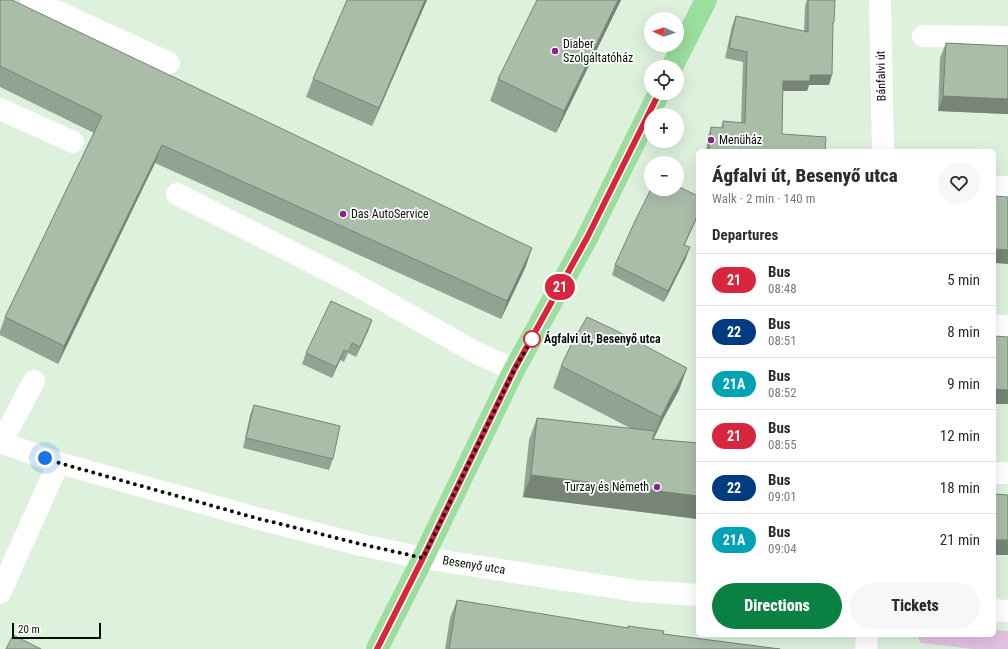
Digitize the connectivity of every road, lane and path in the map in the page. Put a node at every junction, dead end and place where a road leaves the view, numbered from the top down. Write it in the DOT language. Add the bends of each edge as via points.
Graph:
graph roads {
  1 [pos="32,0"];
  2 [pos="706,0"];
  3 [pos="880,0"];
  4 [pos="923,36"];
  5 [pos="1008,37"];
  6 [pos="676,60"];
  7 [pos="169,63"];
  8 [pos="656,100"];
  9 [pos="0,109"];
  10 [pos="73,142"];
  11 [pos="883,149"];
  12 [pos="996,187"];
  13 [pos="1008,188"];
  14 [pos="178,194"];
  15 [pos="996,326"];
  16 [pos="1008,326"];
  17 [pos="514,370"];
  18 [pos="34,381"];
  19 [pos="0,442"];
  20 [pos="59,463"];
  21 [pos="996,473"];
  22 [pos="1008,474"];
  23 [pos="423,558"];
  24 [pos="0,593"];
  25 [pos="696,595"];
  26 [pos="996,610"];
  27 [pos="1008,611"];
  28 [pos="868,637"];
  29 [pos="377,649"];
  30 [pos="866,649"];
  1 -- 7 [label="street"];
  2 -- 6 [label="main road"];
  3 -- 11 [label="street, Bánfalvi út"];
  4 -- 5 [label="street"];
  8 -- 17 [label="main road" via="587,238"];
  9 -- 10 [label="street"];
  12 -- 13 [label="street"];
  14 -- 17 [label="street" via="351,282 473,351"];
  15 -- 16 [label="street"];
  17 -- 23 [label="main road"];
  18 -- 19 [label="street"];
  19 -- 20 [label="street, Besenyő utca"];
  20 -- 23 [label="street, Besenyő utca" via="256,518"];
  20 -- 24 [label="street"];
  21 -- 22 [label="street"];
  23 -- 25 [label="street, Besenyő utca" via="637,591"];
  23 -- 29 [label="main road"];
  26 -- 27 [label="street"];
  28 -- 30 [label="street"];
}
